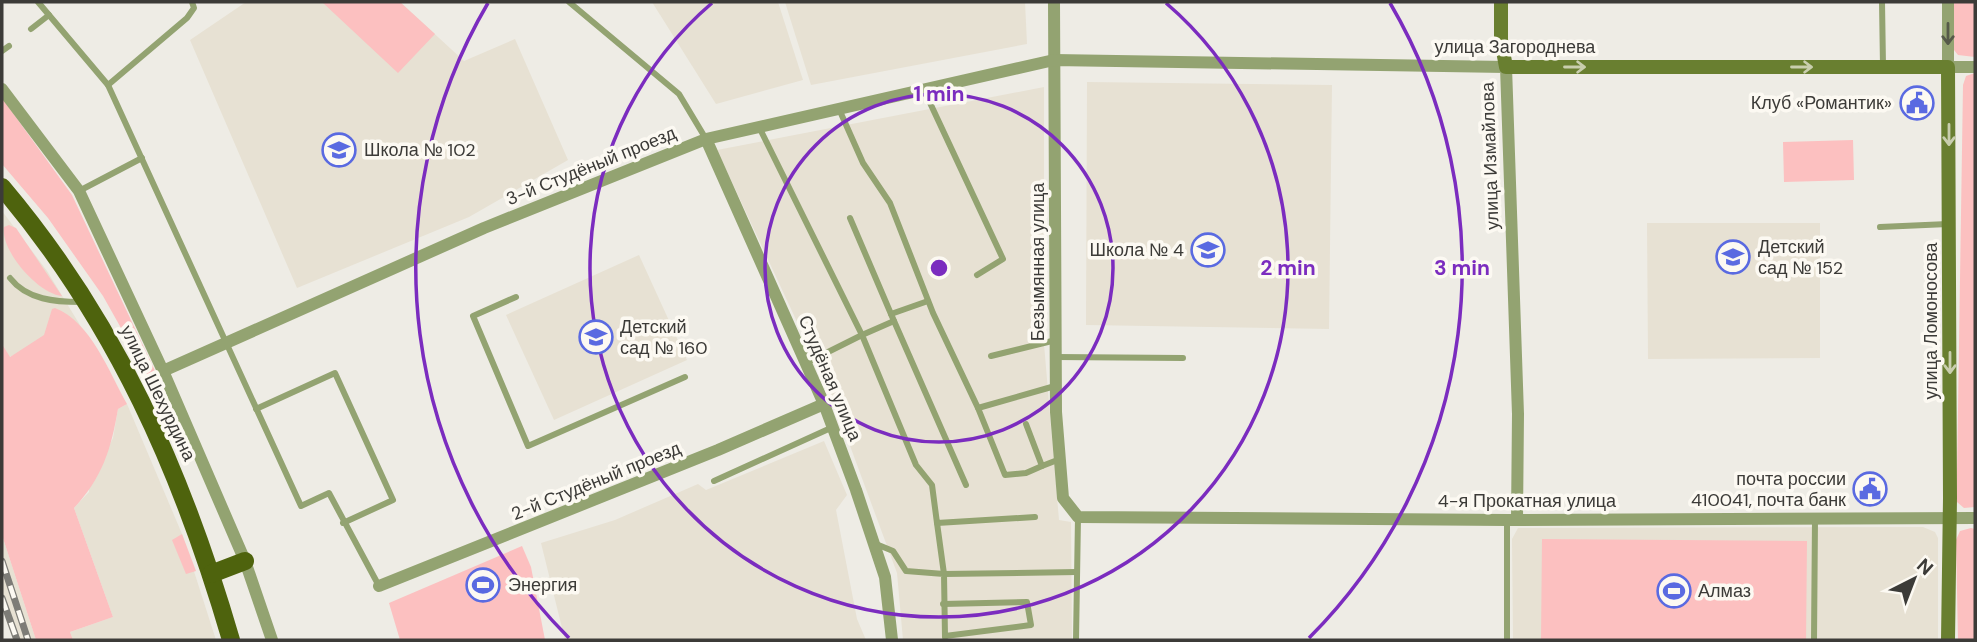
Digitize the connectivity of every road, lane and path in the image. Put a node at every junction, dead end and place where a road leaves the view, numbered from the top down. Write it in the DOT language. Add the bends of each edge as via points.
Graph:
graph roads {
  1 [pos="38,2"];
  2 [pos="201,2"];
  3 [pos="569,2"];
  4 [pos="1054,2"];
  5 [pos="1501,2"];
  6 [pos="1882,2"];
  7 [pos="1948,2"];
  8 [pos="193,5"];
  9 [pos="49,15"];
  10 [pos="31,29"];
  11 [pos="9,46"];
  12 [pos="2,51"];
  13 [pos="1054,60"];
  14 [pos="1883,66"];
  15 [pos="1506,67"];
  16 [pos="1948,67"];
  17 [pos="1975,67"];
  18 [pos="108,85"];
  19 [pos="2,89"];
  20 [pos="924,90"];
  21 [pos="839,109"];
  22 [pos="759,127"];
  23 [pos="706,139"];
  24 [pos="142,158"];
  25 [pos="3,191"];
  26 [pos="79,191"];
  27 [pos="850,218"];
  28 [pos="1950,224"];
  29 [pos="1880,227"];
  30 [pos="977,275"];
  31 [pos="10,278"];
  32 [pos="516,297"];
  33 [pos="928,301"];
  34 [pos="88,302"];
  35 [pos="892,317"];
  36 [pos="862,335"];
  37 [pos="1056,340"];
  38 [pos="226,344"];
  39 [pos="991,356"];
  40 [pos="1056,357"];
  41 [pos="1183,358"];
  42 [pos="806,363"];
  43 [pos="163,370"];
  44 [pos="685,377"];
  45 [pos="1056,386"];
  46 [pos="824,404"];
  47 [pos="978,408"];
  48 [pos="256,409"];
  49 [pos="1026,424"];
  50 [pos="833,427"];
  51 [pos="1060,459"];
  52 [pos="1042,466"];
  53 [pos="714,481"];
  54 [pos="965,485"];
  55 [pos="1035,517"];
  56 [pos="1078,517"];
  57 [pos="1815,517"];
  58 [pos="1950,517"];
  59 [pos="1975,518"];
  60 [pos="1512,520"];
  61 [pos="343,523"];
  62 [pos="937,523"];
  63 [pos="874,543"];
  64 [pos="245,561"];
  65 [pos="1077,572"];
  66 [pos="211,574"];
  67 [pos="943,574"];
  68 [pos="379,586"];
  69 [pos="943,604"];
  70 [pos="946,638"];
  71 [pos="231,640"];
  72 [pos="272,640"];
  73 [pos="892,640"];
  74 [pos="1076,640"];
  75 [pos="1507,640"];
  76 [pos="1814,640"];
  77 [pos="1948,640"];
  1 -- 9 [label="lane"];
  2 -- 8 [label="lane"];
  3 -- 23 [label="lane" via="679,94"];
  4 -- 13 [label="street, Безымянная улица"];
  5 -- 15 [label="street, улица Измайлова"];
  6 -- 14 [label="lane"];
  7 -- 16 [label="street, улица Ломоносова, one-way"];
  8 -- 18 [label="lane" via="187,18"];
  9 -- 10 [label="lane"];
  9 -- 18 [label="lane"];
  11 -- 12 [label="lane"];
  13 -- 15 [label="street, улица Загороднева"];
  13 -- 20 [label="street, 3-й Студёный проезд"];
  13 -- 37 [label="street, Безымянная улица"];
  15 -- 14 [label="street, улица Загороднева, one-way"];
  14 -- 16 [label="street, улица Загороднева"];
  15 -- 60 [label="street, улица Измайлова" via="1518,414"];
  16 -- 17 [label="street, улица Загороднева"];
  16 -- 28 [label="street, улица Ломоносова, one-way"];
  18 -- 24 [label="lane"];
  19 -- 26 [label="street"];
  20 -- 21 [label="street, 3-й Студёный проезд"];
  20 -- 30 [label="lane" via="1003,259"];
  21 -- 22 [label="street, 3-й Студёный проезд"];
  21 -- 33 [label="lane" via="863,163 890,203"];
  22 -- 23 [label="street, 3-й Студёный проезд"];
  22 -- 36 [label="lane"];
  23 -- 38 [label="street, 3-й Студёный проезд" via="484,228"];
  23 -- 42 [label="street, Студёная улица"];
  24 -- 26 [label="lane"];
  24 -- 38 [label="lane"];
  25 -- 34 [label="main road, улица Шехурдина" via="39,232"];
  26 -- 43 [label="street"];
  27 -- 35 [label="lane"];
  28 -- 29 [label="lane"];
  28 -- 58 [label="street, улица Ломоносова, one-way"];
  31 -- 34 [label="lane" via="49,302"];
  32 -- 44 [label="lane" via="472,316 528,446"];
  33 -- 35 [label="lane"];
  33 -- 47 [label="lane"];
  34 -- 66 [label="main road, улица Шехурдина" via="142,398 181,487"];
  35 -- 36 [label="lane"];
  35 -- 54 [label="lane"];
  36 -- 42 [label="lane"];
  36 -- 62 [label="lane" via="916,465 932,485"];
  37 -- 39 [label="lane"];
  37 -- 40 [label="street, Безымянная улица"];
  38 -- 43 [label="street, 3-й Студёный проезд"];
  38 -- 48 [label="lane"];
  40 -- 41 [label="lane"];
  40 -- 45 [label="street, Безымянная улица"];
  42 -- 46 [label="street, Студёная улица"];
  43 -- 64 [label="street"];
  45 -- 47 [label="lane"];
  45 -- 51 [label="street, Безымянная улица"];
  46 -- 50 [label="street, Студёная улица"];
  46 -- 68 [label="street, 2-й Студёный проезд"];
  47 -- 52 [label="lane" via="1005,475"];
  48 -- 61 [label="lane" via="301,506 329,493"];
  48 -- 61 [label="lane" via="335,373 393,500"];
  49 -- 52 [label="lane"];
  50 -- 53 [label="lane"];
  50 -- 63 [label="street, Студёная улица"];
  51 -- 52 [label="lane"];
  51 -- 56 [label="street, Безымянная улица" via="1063,498"];
  55 -- 62 [label="lane"];
  56 -- 60 [label="street, 4-я Прокатная улица"];
  56 -- 65 [label="lane"];
  57 -- 58 [label="street, 4-я Прокатная улица"];
  57 -- 60 [label="street, 4-я Прокатная улица"];
  57 -- 76 [label="lane"];
  58 -- 59 [label="street, 4-я Прокатная улица"];
  58 -- 77 [label="street, улица Ломоносова"];
  60 -- 75 [label="lane"];
  61 -- 68 [label="lane"];
  62 -- 67 [label="lane"];
  63 -- 67 [label="lane" via="893,551 906,570"];
  63 -- 73 [label="street, Студёная улица" via="885,577"];
  64 -- 66 [label="main road"];
  64 -- 72 [label="street"];
  65 -- 67 [label="lane"];
  65 -- 74 [label="lane"];
  66 -- 71 [label="main road, улица Шехурдина"];
  67 -- 69 [label="lane"];
  69 -- 70 [label="lane"];
  69 -- 70 [label="lane" via="1027,602 1031,625"];
}
